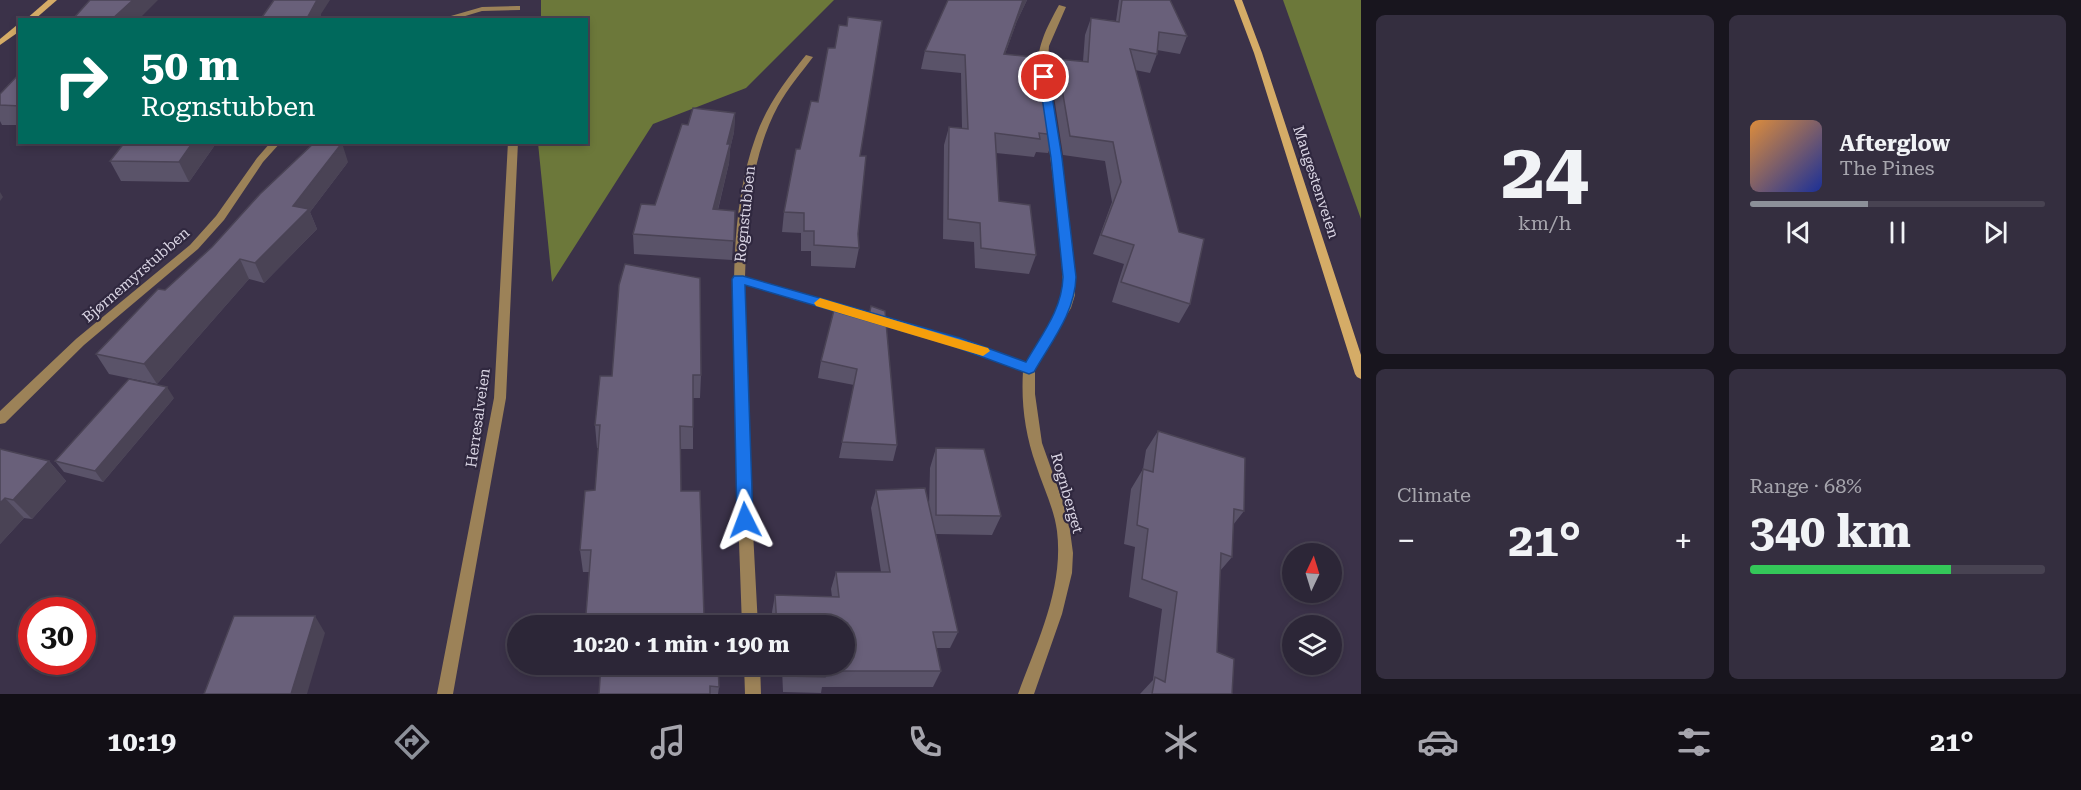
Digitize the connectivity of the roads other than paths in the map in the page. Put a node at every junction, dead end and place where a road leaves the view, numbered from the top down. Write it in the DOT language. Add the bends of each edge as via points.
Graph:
graph roads {
  1 [pos="53,0"];
  2 [pos="1238,0"];
  3 [pos="517,4"];
  4 [pos="1062,7"];
  5 [pos="31,18"];
  6 [pos="448,18"];
  7 [pos="18,29"];
  8 [pos="0,43"];
  9 [pos="809,57"];
  10 [pos="1046,88"];
  11 [pos="1049,110"];
  12 [pos="275,144"];
  13 [pos="513,144"];
  14 [pos="738,279"];
  15 [pos="1029,369"];
  16 [pos="1361,374"];
  17 [pos="0,418"];
  18 [pos="749,615"];
  19 [pos="752,675"];
  20 [pos="445,694"];
  21 [pos="753,694"];
  22 [pos="1026,694"];
  1 -- 5 [label="main road"];
  2 -- 16 [label="main road, Maugestenveien"];
  3 -- 6 [label="street"];
  4 -- 10 [label="street" via="1042,51"];
  7 -- 8 [label="main road"];
  9 -- 14 [label="street, Rognstubben" via="792,75 752,154"];
  11 -- 15 [label="street, Rognberget" via="1069,295"];
  12 -- 17 [label="street, Bjørnemyrstubben" via="194,247 80,342"];
  13 -- 20 [label="street, Herresalveien" via="500,398"];
  14 -- 15 [label="street, Rognstubben" via="999,356"];
  14 -- 18 [label="street, Rognstubben"];
  15 -- 22 [label="street, Rognberget" via="1031,427 1064,532 1065,561 1064,583"];
  19 -- 21 [label="street"];
}
